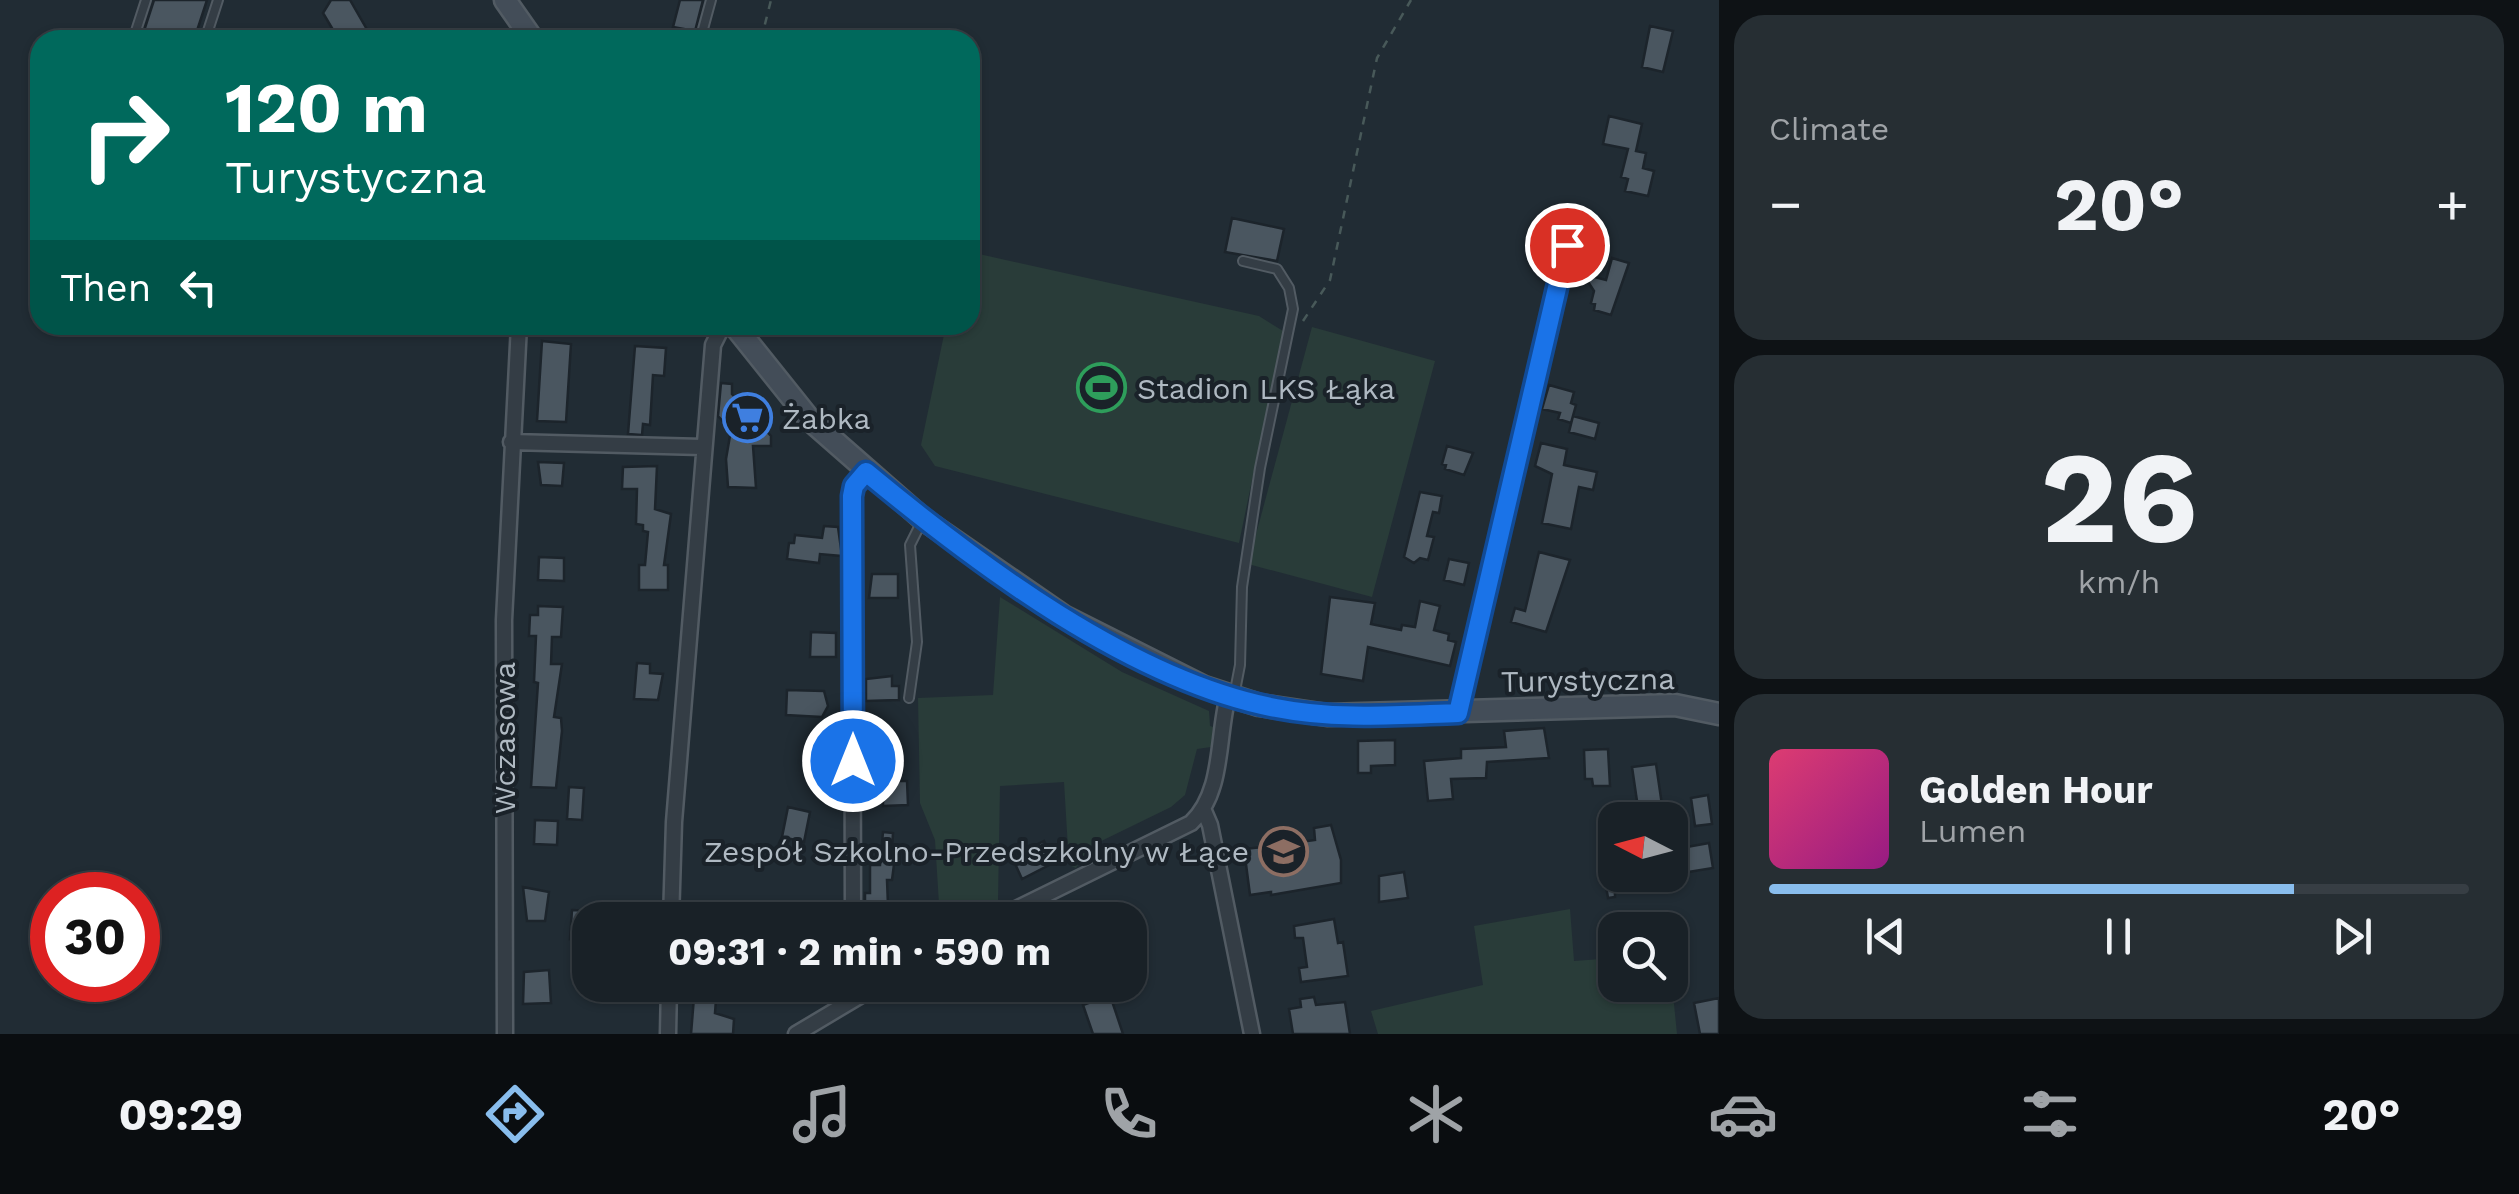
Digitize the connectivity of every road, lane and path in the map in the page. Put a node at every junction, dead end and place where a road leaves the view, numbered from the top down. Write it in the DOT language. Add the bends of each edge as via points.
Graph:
graph roads {
  1 [pos="146,0"];
  2 [pos="218,0"];
  3 [pos="711,0"];
  4 [pos="770,0"];
  5 [pos="1411,0"];
  6 [pos="508,1"];
  7 [pos="136,30"];
  8 [pos="209,30"];
  9 [pos="527,30"];
  10 [pos="703,30"];
  11 [pos="764,30"];
  12 [pos="1567,245"];
  13 [pos="1243,261"];
  14 [pos="1292,327"];
  15 [pos="519,335"];
  16 [pos="722,335"];
  17 [pos="739,335"];
  18 [pos="511,442"];
  19 [pos="702,448"];
  20 [pos="866,472"];
  21 [pos="923,519"];
  22 [pos="1231,697"];
  23 [pos="909,698"];
  24 [pos="1458,713"];
  25 [pos="1719,714"];
  26 [pos="1204,811"];
  27 [pos="672,902"];
  28 [pos="853,902"];
  29 [pos="1031,902"];
  30 [pos="669,1002"];
  31 [pos="840,1002"];
  32 [pos="505,1034"];
  33 [pos="668,1034"];
  34 [pos="796,1034"];
  35 [pos="1252,1034"];
  1 -- 7 [label="lane"];
  2 -- 8 [label="lane"];
  3 -- 10 [label="lane"];
  4 -- 11 [label="path"];
  5 -- 14 [label="path" via="1378,58 1330,280 1306,318"];
  6 -- 9 [label="main road"];
  12 -- 24 [label="lane, Turystyczna"];
  13 -- 14 [label="lane" via="1277,269 1289,288"];
  14 -- 22 [label="lane" via="1260,468"];
  15 -- 18 [label="street, Wczasowa"];
  16 -- 19 [label="street" via="713,346"];
  17 -- 20 [label="main road, Turystyczna" via="790,399"];
  18 -- 19 [label="street"];
  18 -- 32 [label="street, Wczasowa" via="504,620"];
  19 -- 27 [label="street"];
  20 -- 21 [label="main road, Turystyczna"];
  20 -- 28 [label="street" via="852,496"];
  21 -- 22 [label="main road, Turystyczna" via="1065,616"];
  21 -- 23 [label="lane" via="910,545 918,642"];
  22 -- 24 [label="main road, Turystyczna" via="1326,715"];
  22 -- 26 [label="street"];
  24 -- 25 [label="main road, Turystyczna" via="1674,705"];
  26 -- 29 [label="street"];
  26 -- 35 [label="street"];
  30 -- 33 [label="street"];
  31 -- 34 [label="street"];
}
